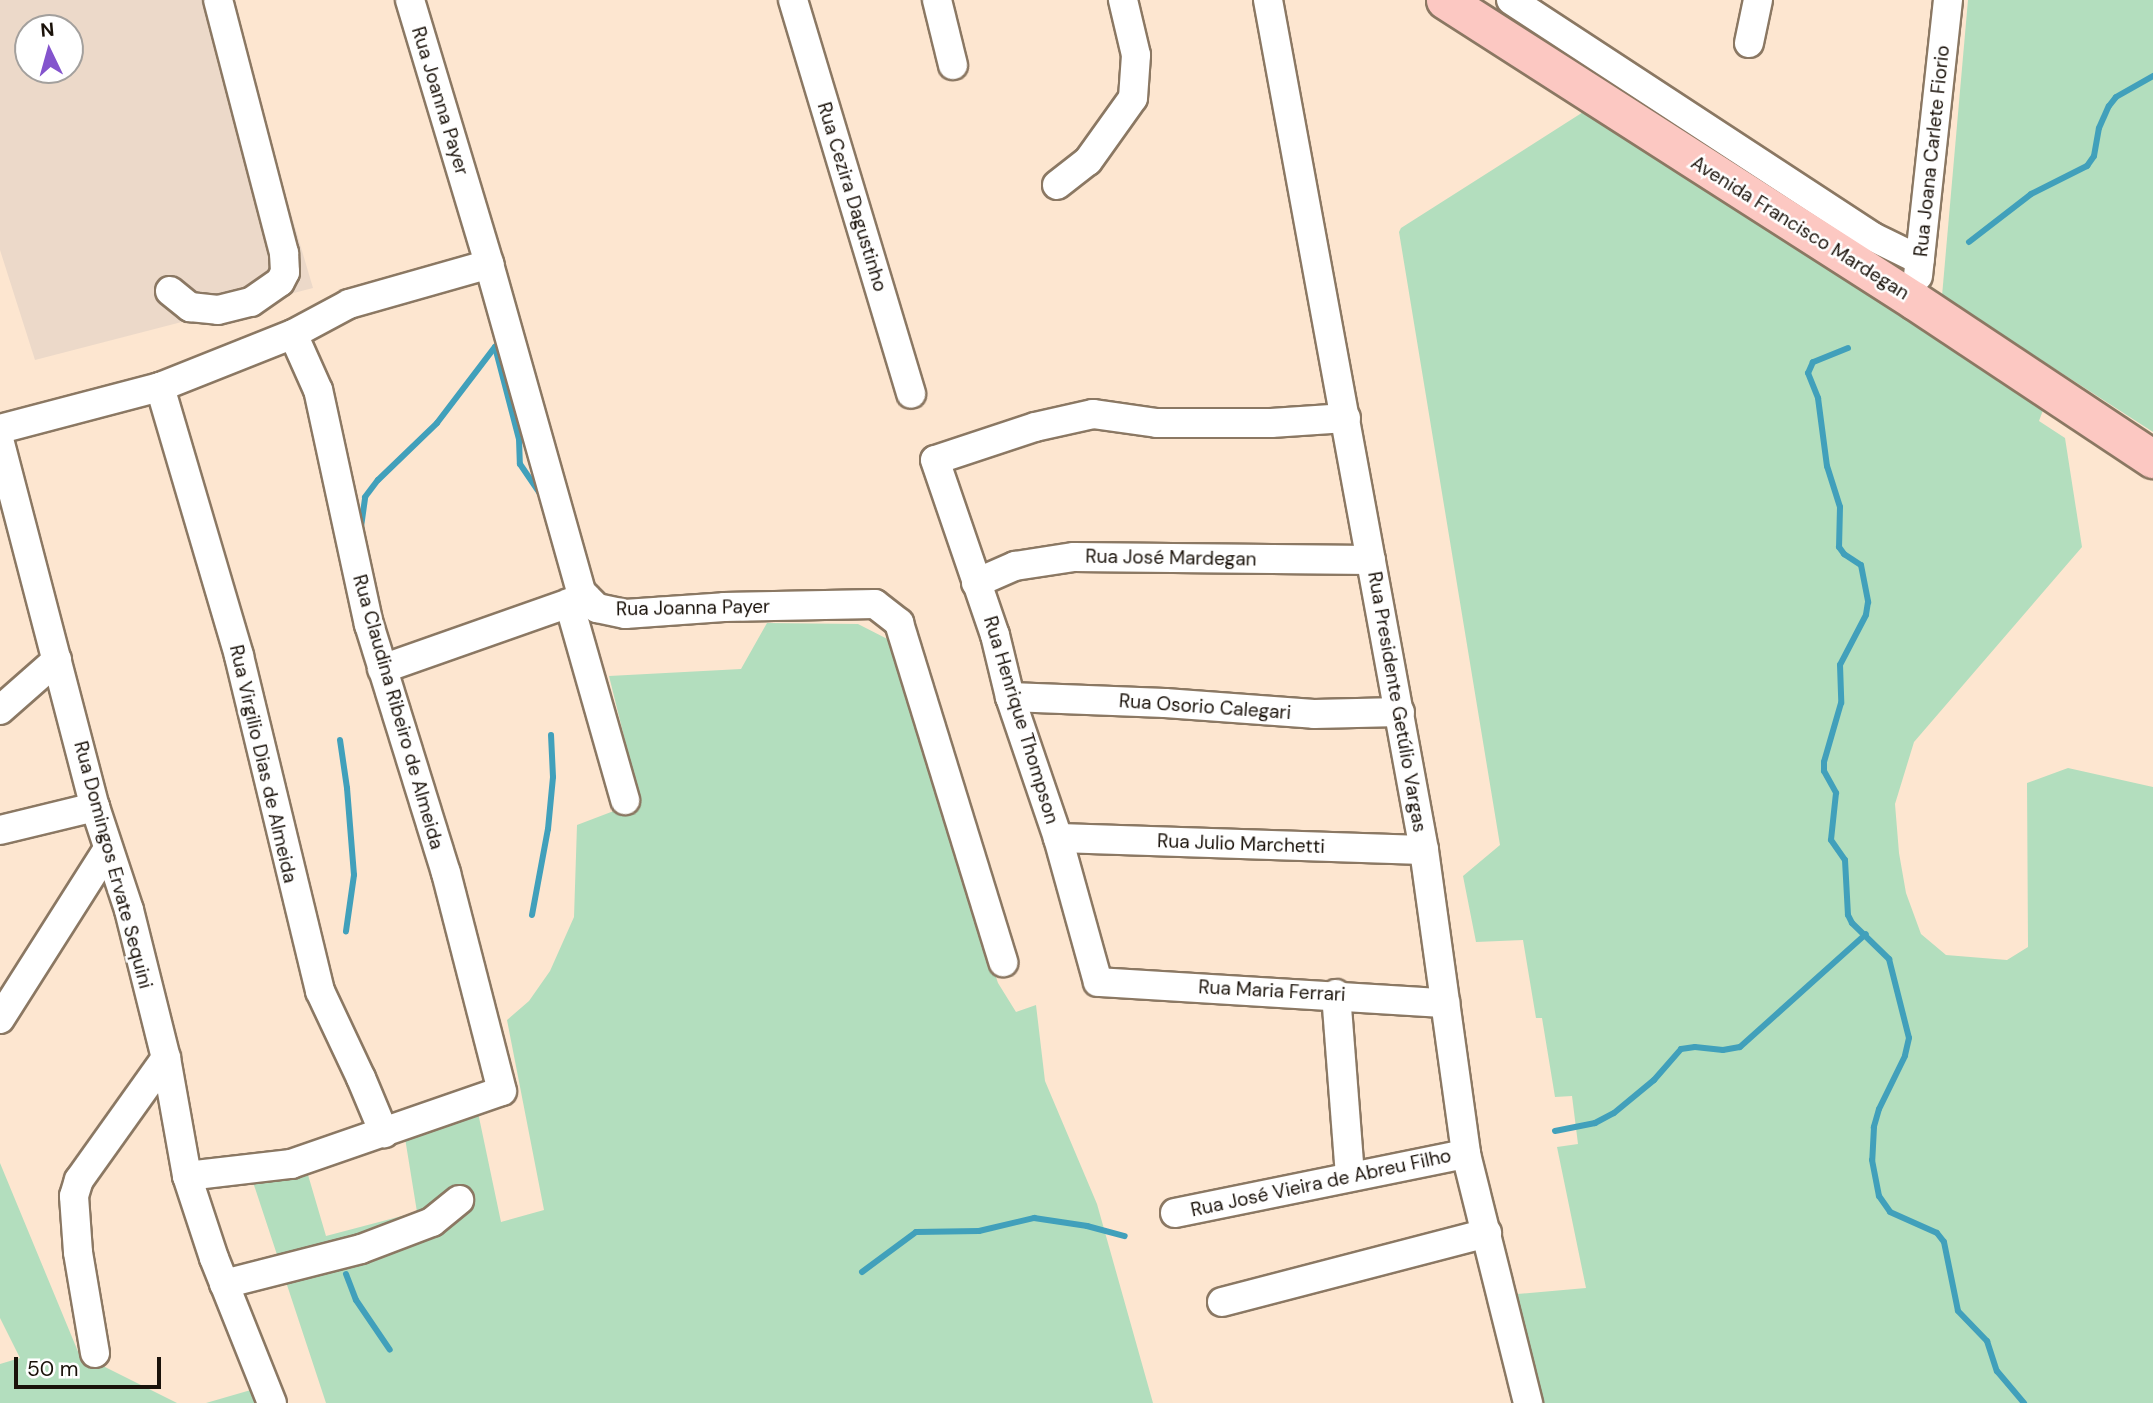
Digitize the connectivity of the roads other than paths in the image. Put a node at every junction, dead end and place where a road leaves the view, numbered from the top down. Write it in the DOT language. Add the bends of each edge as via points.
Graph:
graph roads {
  1 [pos="218,0"];
  2 [pos="410,0"];
  3 [pos="793,0"];
  4 [pos="937,0"];
  5 [pos="1123,0"];
  6 [pos="1268,0"];
  7 [pos="1511,0"];
  8 [pos="1758,0"];
  9 [pos="1948,0"];
  10 [pos="1466,6"];
  11 [pos="1749,43"];
  12 [pos="953,65"];
  13 [pos="1057,185"];
  14 [pos="1920,260"];
  15 [pos="489,264"];
  16 [pos="170,291"];
  17 [pos="1915,302"];
  18 [pos="293,334"];
  19 [pos="160,387"];
  20 [pos="911,394"];
  21 [pos="1346,418"];
  22 [pos="0,429"];
  23 [pos="0,443"];
  24 [pos="2153,459"];
  25 [pos="1371,560"];
  26 [pos="976,583"];
  27 [pos="578,600"];
  28 [pos="57,660"];
  29 [pos="382,669"];
  30 [pos="1010,697"];
  31 [pos="0,710"];
  32 [pos="1400,712"];
  33 [pos="625,800"];
  34 [pos="96,807"];
  35 [pos="0,830"];
  36 [pos="1058,838"];
  37 [pos="108,849"];
  38 [pos="1424,850"];
  39 [pos="1003,962"];
  40 [pos="1098,982"];
  41 [pos="1336,994"];
  42 [pos="1445,1003"];
  43 [pos="0,1019"];
  44 [pos="166,1058"];
  45 [pos="384,1133"];
  46 [pos="1466,1154"];
  47 [pos="1350,1175"];
  48 [pos="187,1176"];
  49 [pos="459,1200"];
  50 [pos="1175,1213"];
  51 [pos="1487,1233"];
  52 [pos="225,1284"];
  53 [pos="1222,1302"];
  54 [pos="95,1353"];
  55 [pos="272,1403"];
  56 [pos="1528,1403"];
  1 -- 16 [label="street" via="284,253 285,272 280,282 251,302 218,310 191,307"];
  2 -- 15 [label="street, Rua Joanna Payer"];
  3 -- 20 [label="street, Rua Cezira Dagustinho"];
  4 -- 12 [label="street"];
  5 -- 13 [label="street" via="1136,55 1133,99 1088,162"];
  6 -- 21 [label="street, Rua Presidente Getúlio Vargas"];
  7 -- 14 [label="street" via="1873,237"];
  8 -- 11 [label="street"];
  9 -- 14 [label="street, Rua Joana Carlete Fiorio"];
  10 -- 17 [label="main road, Avenida Francisco Mardegan"];
  14 -- 17 [label="street, Rua Joana Carlete Fiorio"];
  15 -- 18 [label="street" via="349,304"];
  15 -- 27 [label="street, Rua Joanna Payer" via="581,592"];
  17 -- 24 [label="main road, Avenida Francisco Mardegan"];
  18 -- 19 [label="street"];
  18 -- 29 [label="street, Rua Claudina Ribeiro de Almeida" via="318,390 356,572"];
  19 -- 22 [label="street"];
  19 -- 45 [label="street, Rua Virgilio Dias de Almeida" via="239,656 317,981"];
  21 -- 25 [label="street, Rua Presidente Getúlio Vargas"];
  21 -- 26 [label="street, Rua Henrique Thompson" via="1157,423 1093,414 1035,427 934,460"];
  23 -- 28 [label="street, Rua Domingos Ervate Sequini"];
  25 -- 26 [label="street, Rua José Mardegan" via="1074,557 1015,566"];
  25 -- 32 [label="street, Rua Presidente Getúlio Vargas"];
  26 -- 30 [label="street, Rua Henrique Thompson"];
  27 -- 29 [label="street"];
  27 -- 33 [label="street"];
  27 -- 39 [label="street, Rua Joanna Payer" via="625,614 875,604 899,622"];
  28 -- 31 [label="street"];
  28 -- 34 [label="street, Rua Domingos Ervate Sequini"];
  29 -- 45 [label="street, Rua Claudina Ribeiro de Almeida" via="446,873 502,1091"];
  30 -- 32 [label="street, Rua Osorio Calegari" via="1165,702 1314,714"];
  30 -- 36 [label="street, Rua Henrique Thompson"];
  32 -- 38 [label="street, Rua Presidente Getúlio Vargas"];
  34 -- 35 [label="street"];
  34 -- 37 [label="street, Rua Domingos Ervate Sequini"];
  36 -- 38 [label="street, Rua Julio Marchetti"];
  36 -- 40 [label="street, Rua Henrique Thompson"];
  37 -- 43 [label="street"];
  37 -- 44 [label="street, Rua Domingos Ervate Sequini" via="129,909"];
  38 -- 42 [label="street, Rua Presidente Getúlio Vargas"];
  40 -- 41 [label="street, Rua Maria Ferrari"];
  41 -- 42 [label="street, Rua Maria Ferrari"];
  41 -- 47 [label="street"];
  42 -- 46 [label="street, Rua Presidente Getúlio Vargas"];
  44 -- 48 [label="street, Rua Domingos Ervate Sequini"];
  44 -- 54 [label="street" via="79,1180 74,1196"];
  45 -- 48 [label="street" via="291,1164"];
  46 -- 47 [label="street, Rua José Vieira de Abreu Filho"];
  46 -- 51 [label="street, Rua Presidente Getúlio Vargas"];
  47 -- 50 [label="street, Rua José Vieira de Abreu Filho"];
  48 -- 52 [label="street, Rua Domingos Ervate Sequini"];
  49 -- 52 [label="street" via="432,1222 361,1249"];
  51 -- 53 [label="street"];
  51 -- 56 [label="street, Rua Presidente Getúlio Vargas"];
  52 -- 55 [label="street, Rua Domingos Ervate Sequini"];
}
